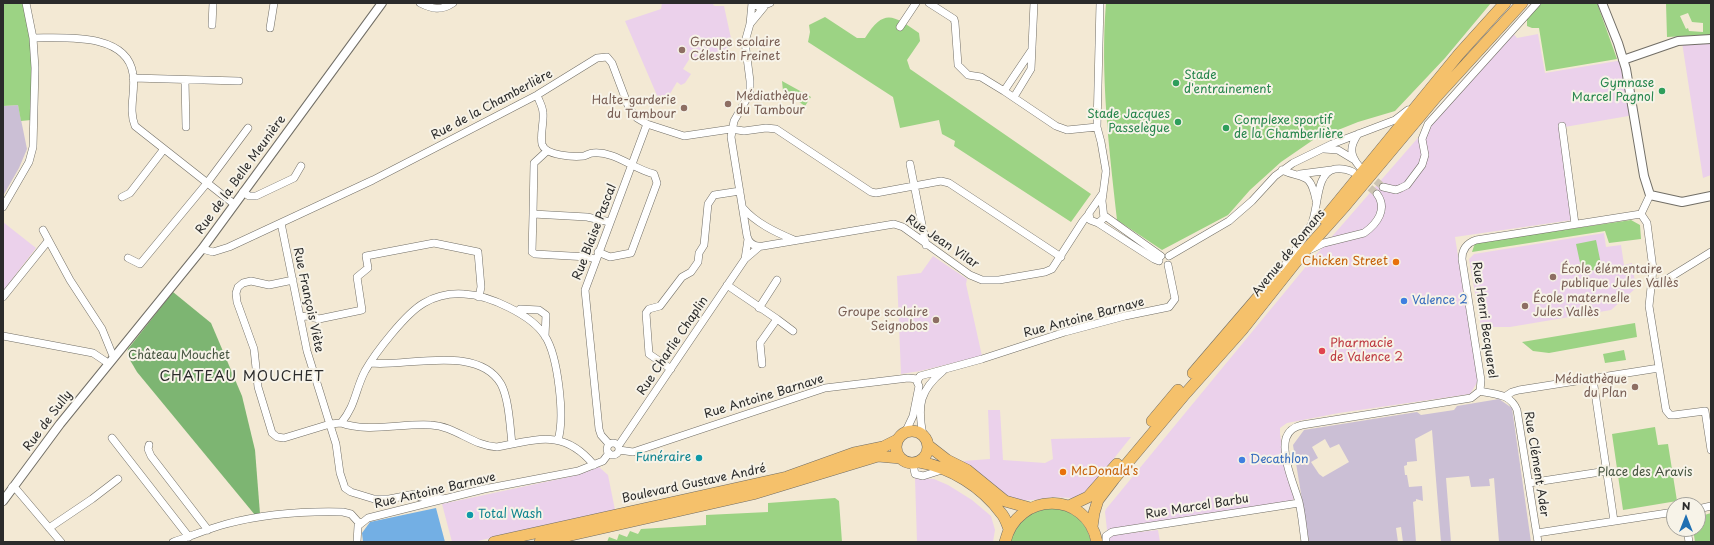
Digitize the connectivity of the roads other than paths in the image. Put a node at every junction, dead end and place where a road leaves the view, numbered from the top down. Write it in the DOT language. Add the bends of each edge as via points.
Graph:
graph roads {
  1 [pos="26,3"];
  2 [pos="213,3"];
  3 [pos="274,3"];
  4 [pos="382,3"];
  5 [pos="420,3"];
  6 [pos="453,3"];
  7 [pos="752,3"];
  8 [pos="916,3"];
  9 [pos="929,3"];
  10 [pos="1034,3"];
  11 [pos="1100,3"];
  12 [pos="1505,3"];
  13 [pos="1522,3"];
  14 [pos="1537,3"];
  15 [pos="1602,3"];
  16 [pos="767,5"];
  17 [pos="750,24"];
  18 [pos="212,25"];
  19 [pos="900,27"];
  20 [pos="270,28"];
  21 [pos="33,38"];
  22 [pos="1711,39"];
  23 [pos="1031,51"];
  24 [pos="1459,54"];
  25 [pos="1623,60"];
  26 [pos="133,78"];
  27 [pos="185,80"];
  28 [pos="239,81"];
  29 [pos="1004,91"];
  30 [pos="537,95"];
  31 [pos="1014,97"];
  32 [pos="647,124"];
  33 [pos="1562,126"];
  34 [pos="186,127"];
  35 [pos="1097,127"];
  36 [pos="248,128"];
  37 [pos="732,129"];
  38 [pos="1358,134"];
  39 [pos="164,149"];
  40 [pos="1320,149"];
  41 [pos="547,151"];
  42 [pos="1353,159"];
  43 [pos="910,164"];
  44 [pos="632,165"];
  45 [pos="301,166"];
  46 [pos="1358,166"];
  47 [pos="1282,170"];
  48 [pos="1332,170"];
  49 [pos="1353,172"];
  50 [pos="1300,174"];
  51 [pos="207,183"];
  52 [pos="914,186"];
  53 [pos="1383,187"];
  54 [pos="740,191"];
  55 [pos="244,192"];
  56 [pos="1103,193"];
  57 [pos="1377,194"];
  58 [pos="1650,195"];
  59 [pos="122,196"];
  60 [pos="1711,196"];
  61 [pos="234,204"];
  62 [pos="1317,206"];
  63 [pos="3,207"];
  64 [pos="743,207"];
  65 [pos="1093,207"];
  66 [pos="1103,213"];
  67 [pos="533,214"];
  68 [pos="1641,214"];
  69 [pos="1088,215"];
  70 [pos="610,222"];
  71 [pos="281,223"];
  72 [pos="760,223"];
  73 [pos="1096,223"];
  74 [pos="1575,224"];
  75 [pos="1079,228"];
  76 [pos="770,229"];
  77 [pos="42,230"];
  78 [pos="748,236"];
  79 [pos="794,240"];
  80 [pos="48,241"];
  81 [pos="926,245"];
  82 [pos="762,246"];
  83 [pos="202,249"];
  84 [pos="1711,252"];
  85 [pos="1303,253"];
  86 [pos="597,256"];
  87 [pos="1061,257"];
  88 [pos="1163,257"];
  89 [pos="128,258"];
  90 [pos="745,259"];
  91 [pos="1283,268"];
  92 [pos="293,280"];
  93 [pos="778,280"];
  94 [pos="1653,283"];
  95 [pos="727,285"];
  96 [pos="3,297"];
  97 [pos="479,297"];
  98 [pos="759,308"];
  99 [pos="518,311"];
  100 [pos="300,317"];
  101 [pos="777,319"];
  102 [pos="793,331"];
  103 [pos="3,336"];
  104 [pos="545,336"];
  105 [pos="114,356"];
  106 [pos="108,363"];
  107 [pos="371,363"];
  108 [pos="762,364"];
  109 [pos="1659,368"];
  110 [pos="671,369"];
  111 [pos="929,378"];
  112 [pos="1593,379"];
  113 [pos="919,383"];
  114 [pos="927,388"];
  115 [pos="1480,391"];
  116 [pos="1506,396"];
  117 [pos="1708,410"];
  118 [pos="341,422"];
  119 [pos="330,424"];
  120 [pos="923,435"];
  121 [pos="901,437"];
  122 [pos="112,438"];
  123 [pos="558,440"];
  124 [pos="512,444"];
  125 [pos="609,444"];
  126 [pos="149,445"];
  127 [pos="929,446"];
  128 [pos="619,448"];
  129 [pos="1711,450"];
  130 [pos="609,453"];
  131 [pos="900,458"];
  132 [pos="916,463"];
  133 [pos="594,465"];
  134 [pos="1607,471"];
  135 [pos="118,479"];
  136 [pos="1529,483"];
  137 [pos="12,487"];
  138 [pos="446,499"];
  139 [pos="3,501"];
  140 [pos="1299,503"];
  141 [pos="1069,506"];
  142 [pos="1030,508"];
  143 [pos="1666,513"];
  144 [pos="1614,521"];
  145 [pos="360,524"];
  146 [pos="1092,527"];
  147 [pos="49,528"];
  148 [pos="1009,529"];
  149 [pos="208,530"];
  150 [pos="1536,533"];
  151 [pos="189,537"];
  152 [pos="61,542"];
  153 [pos="174,542"];
  154 [pos="357,542"];
  155 [pos="494,542"];
  156 [pos="540,542"];
  157 [pos="1005,542"];
  158 [pos="1097,542"];
  159 [pos="1106,542"];
  160 [pos="1305,542"];
  161 [pos="1538,542"];
  1 -- 21 [label="street"];
  2 -- 18 [label="street"];
  3 -- 20 [label="street"];
  4 -- 55 [label="street, Rue de la Belle Meunière"];
  5 -- 6 [label="street" via="434,9 441,9"];
  7 -- 16 [label="street"];
  7 -- 17 [label="street"];
  8 -- 19 [label="street"];
  9 -- 29 [label="street" via="954,19 958,65 962,70 968,75 981,77"];
  10 -- 23 [label="street"];
  11 -- 35 [label="street"];
  12 -- 24 [label="main road, Avenue de Romans"];
  13 -- 85 [label="main road, Avenue de Romans" via="1437,96"];
  14 -- 53 [label="street" via="1428,124 1422,139 1422,165 1407,185 1396,190"];
  15 -- 25 [label="street"];
  16 -- 17 [label="street"];
  17 -- 37 [label="street" via="745,42 750,93"];
  21 -- 26 [label="street" via="96,40 113,46 127,60 134,74"];
  21 -- 63 [label="street" via="34,147 29,162"];
  22 -- 25 [label="street" via="1678,41"];
  23 -- 29 [label="street"];
  23 -- 31 [label="street" via="1030,72"];
  24 -- 38 [label="street" via="1400,117"];
  24 -- 91 [label="main road, Avenue de Romans"];
  25 -- 58 [label="street" via="1644,176"];
  26 -- 27 [label="street"];
  26 -- 39 [label="street" via="132,117 135,126"];
  27 -- 28 [label="street"];
  27 -- 34 [label="street"];
  29 -- 31 [label="street"];
  30 -- 32 [label="street, Rue de la Chamberlière" via="597,58 607,57 612,63 629,108 637,118"];
  30 -- 41 [label="street" via="543,112 542,144"];
  30 -- 71 [label="street, Rue de la Chamberlière" via="373,180"];
  31 -- 35 [label="street" via="1056,126 1067,130"];
  32 -- 37 [label="street, Rue de la Chamberlière" via="684,136"];
  32 -- 44 [label="street, Rue Blaise Pascal"];
  33 -- 74 [label="street"];
  35 -- 56 [label="street" via="1106,171"];
  36 -- 51 [label="street"];
  37 -- 52 [label="street, Rue de la Chamberlière" via="776,129 871,192"];
  37 -- 54 [label="street" via="731,145"];
  38 -- 40 [label="street"];
  38 -- 42 [label="street" via="1351,147"];
  39 -- 51 [label="street"];
  39 -- 59 [label="street" via="130,193"];
  40 -- 42 [label="street" via="1338,150"];
  40 -- 47 [label="street"];
  41 -- 44 [label="street" via="552,154 585,156 592,153 604,154"];
  41 -- 67 [label="street" via="534,163"];
  42 -- 46 [label="street"];
  43 -- 52 [label="street"];
  44 -- 70 [label="street, Rue Blaise Pascal"];
  44 -- 86 [label="street" via="641,171 654,174 657,183 631,253"];
  45 -- 55 [label="street" via="294,178 256,196 249,196"];
  47 -- 50 [label="street"];
  47 -- 88 [label="street" via="1229,222"];
  48 -- 49 [label="street" via="1343,168"];
  48 -- 50 [label="street"];
  48 -- 62 [label="street" via="1322,178"];
  50 -- 62 [label="street" via="1310,182"];
  51 -- 61 [label="street"];
  51 -- 89 [label="street" via="140,264"];
  52 -- 81 [label="street"];
  52 -- 87 [label="street, Rue de la Chamberlière" via="941,181 949,183"];
  54 -- 64 [label="street"];
  54 -- 110 [label="street" via="714,195 708,204 704,245 699,253 698,262 691,272 682,277 660,306 649,308 646,313 649,354"];
  55 -- 61 [label="street, Rue de la Belle Meunière"];
  56 -- 65 [label="street, Rue Jean Vilar"];
  56 -- 66 [label="street"];
  57 -- 85 [label="street" via="1381,198 1381,213 1364,234 1324,243"];
  58 -- 60 [label="street" via="1682,202"];
  58 -- 68 [label="street"];
  61 -- 83 [label="street, Rue de la Belle Meunière"];
  62 -- 91 [label="street" via="1311,224"];
  64 -- 72 [label="street"];
  64 -- 78 [label="street"];
  65 -- 66 [label="street"];
  65 -- 69 [label="street, Rue Jean Vilar"];
  66 -- 73 [label="street" via="1103,220"];
  66 -- 88 [label="street"];
  67 -- 70 [label="street" via="587,217"];
  67 -- 86 [label="street" via="532,252 535,254"];
  68 -- 74 [label="street, Rue Henri Becquerel"];
  68 -- 94 [label="street" via="1647,224"];
  69 -- 73 [label="street"];
  69 -- 75 [label="street, Rue Jean Vilar"];
  70 -- 86 [label="street, Rue Blaise Pascal"];
  71 -- 83 [label="street, Rue de la Chamberlière" via="213,252"];
  71 -- 92 [label="street, Rue François Viète"];
  72 -- 76 [label="street"];
  72 -- 78 [label="street" via="751,226"];
  73 -- 75 [label="street"];
  73 -- 88 [label="street" via="1154,259"];
  74 -- 115 [label="street, Rue Henri Becquerel" via="1471,241 1464,250 1462,259 1481,380"];
  75 -- 87 [label="street, Rue Jean Vilar"];
  76 -- 79 [label="street"];
  76 -- 82 [label="street" via="771,236"];
  77 -- 80 [label="street"];
  78 -- 82 [label="street" via="750,243"];
  78 -- 90 [label="street, Rue Charlie Chaplin"];
  79 -- 81 [label="street, Rue Jean Vilar" via="894,224 903,227"];
  79 -- 82 [label="street, Rue Jean Vilar"];
  80 -- 96 [label="street"];
  80 -- 105 [label="street" via="102,330"];
  81 -- 87 [label="street, Rue Jean Vilar" via="970,275 982,280 999,280 1049,271"];
  82 -- 90 [label="street, Rue Charlie Chaplin"];
  83 -- 105 [label="street, Rue de la Belle Meunière"];
  84 -- 94 [label="street" via="1664,281"];
  85 -- 146 [label="main road, Avenue de Romans" via="1247,324 1102,495 1096,506"];
  86 -- 125 [label="street, Rue Blaise Pascal" via="585,290 599,429"];
  88 -- 111 [label="street, Rue Antoine Barnave" via="1162,264 1168,265 1175,299 1169,307 1065,332 944,370"];
  90 -- 95 [label="street, Rue Charlie Chaplin"];
  91 -- 141 [label="main road, Avenue de Romans" via="1091,494"];
  92 -- 100 [label="street, Rue François Viète"];
  92 -- 119 [label="street" via="269,285 251,281 243,283 236,293 254,349 258,388 272,433 277,437 284,438"];
  93 -- 98 [label="street"];
  94 -- 109 [label="street" via="1649,306"];
  95 -- 98 [label="street"];
  95 -- 110 [label="street, Rue Charlie Chaplin"];
  97 -- 99 [label="street"];
  97 -- 100 [label="street" via="481,287 478,252 434,243 366,256 368,268 357,277 362,310 319,319"];
  97 -- 107 [label="street" via="451,294 437,296 422,303 407,316"];
  98 -- 101 [label="street"];
  99 -- 104 [label="street"];
  99 -- 104 [label="street" via="539,310 546,315"];
  100 -- 119 [label="street, Rue François Viète" via="307,351"];
  101 -- 102 [label="street"];
  101 -- 108 [label="street" via="760,343"];
  103 -- 106 [label="street" via="93,353"];
  104 -- 123 [label="street" via="558,381 561,430"];
  105 -- 106 [label="street, Rue de Sully"];
  106 -- 137 [label="street, Rue de Sully"];
  107 -- 118 [label="street" via="365,371 350,412"];
  107 -- 124 [label="street" via="451,360 488,371 501,385"];
  109 -- 112 [label="street"];
  109 -- 117 [label="street" via="1668,413 1674,415"];
  110 -- 128 [label="street, Rue Charlie Chaplin"];
  111 -- 113 [label="street" via="920,376"];
  111 -- 114 [label="street" via="930,385"];
  112 -- 116 [label="street" via="1519,390"];
  112 -- 134 [label="street"];
  113 -- 114 [label="street"];
  113 -- 121 [label="street" via="913,416"];
  113 -- 128 [label="street, Rue Antoine Barnave" via="912,378 825,388 633,452"];
  114 -- 120 [label="street" via="920,409"];
  115 -- 116 [label="street"];
  115 -- 140 [label="street, Rue Henri Becquerel" via="1472,398 1302,425 1292,429 1286,438 1286,449"];
  116 -- 136 [label="street, Rue Clément Ader" via="1512,400 1517,410"];
  117 -- 129 [label="street"];
  118 -- 119 [label="street"];
  118 -- 124 [label="street" via="354,427 430,424 448,427 490,447"];
  119 -- 138 [label="street, Rue François Viète" via="339,456 342,482 351,492 374,499 415,494 420,497"];
  120 -- 121 [label="main road, Boulevard Gustave André" via="914,431"];
  120 -- 127 [label="main road"];
  121 -- 131 [label="main road" via="896,449"];
  121 -- 155 [label="main road, Boulevard Gustave André" via="883,447 854,453 787,476"];
  122 -- 151 [label="street"];
  123 -- 124 [label="street" via="545,439"];
  123 -- 133 [label="street" via="583,451"];
  125 -- 128 [label="street" via="613,442"];
  125 -- 130 [label="street"];
  126 -- 149 [label="street" via="151,456"];
  127 -- 132 [label="main road" via="928,453"];
  127 -- 142 [label="main road" via="947,460 967,470 1004,501"];
  128 -- 130 [label="street" via="617,454"];
  130 -- 133 [label="street, Rue Antoine Barnave"];
  131 -- 132 [label="main road, Boulevard Gustave André"];
  131 -- 156 [label="main road, Boulevard Gustave André" via="878,456 753,494"];
  132 -- 148 [label="main road, Boulevard Gustave André" via="935,465 964,479 1002,513"];
  133 -- 138 [label="street, Rue Antoine Barnave" via="578,471"];
  134 -- 136 [label="street"];
  134 -- 144 [label="street"];
  135 -- 147 [label="street" via="92,500"];
  136 -- 150 [label="street, Rue Clément Ader"];
  137 -- 139 [label="street, Rue de Sully"];
  137 -- 147 [label="street"];
  138 -- 145 [label="street, Rue Antoine Barnave" via="368,518"];
  140 -- 159 [label="street, Rue Marcel Barbu" via="1112,532 1106,536"];
  140 -- 160 [label="street, Rue Henri Becquerel"];
  141 -- 142 [label="main road" via="1053,503"];
  141 -- 146 [label="main road" via="1085,517"];
  142 -- 148 [label="main road" via="1014,521"];
  143 -- 144 [label="street"];
  144 -- 150 [label="street"];
  145 -- 149 [label="street" via="351,514 320,512 254,518"];
  145 -- 154 [label="street"];
  146 -- 158 [label="main road"];
  147 -- 152 [label="street"];
  148 -- 157 [label="main road"];
  149 -- 151 [label="street"];
  150 -- 161 [label="street, Rue Clément Ader"];
  151 -- 153 [label="street"];
}
